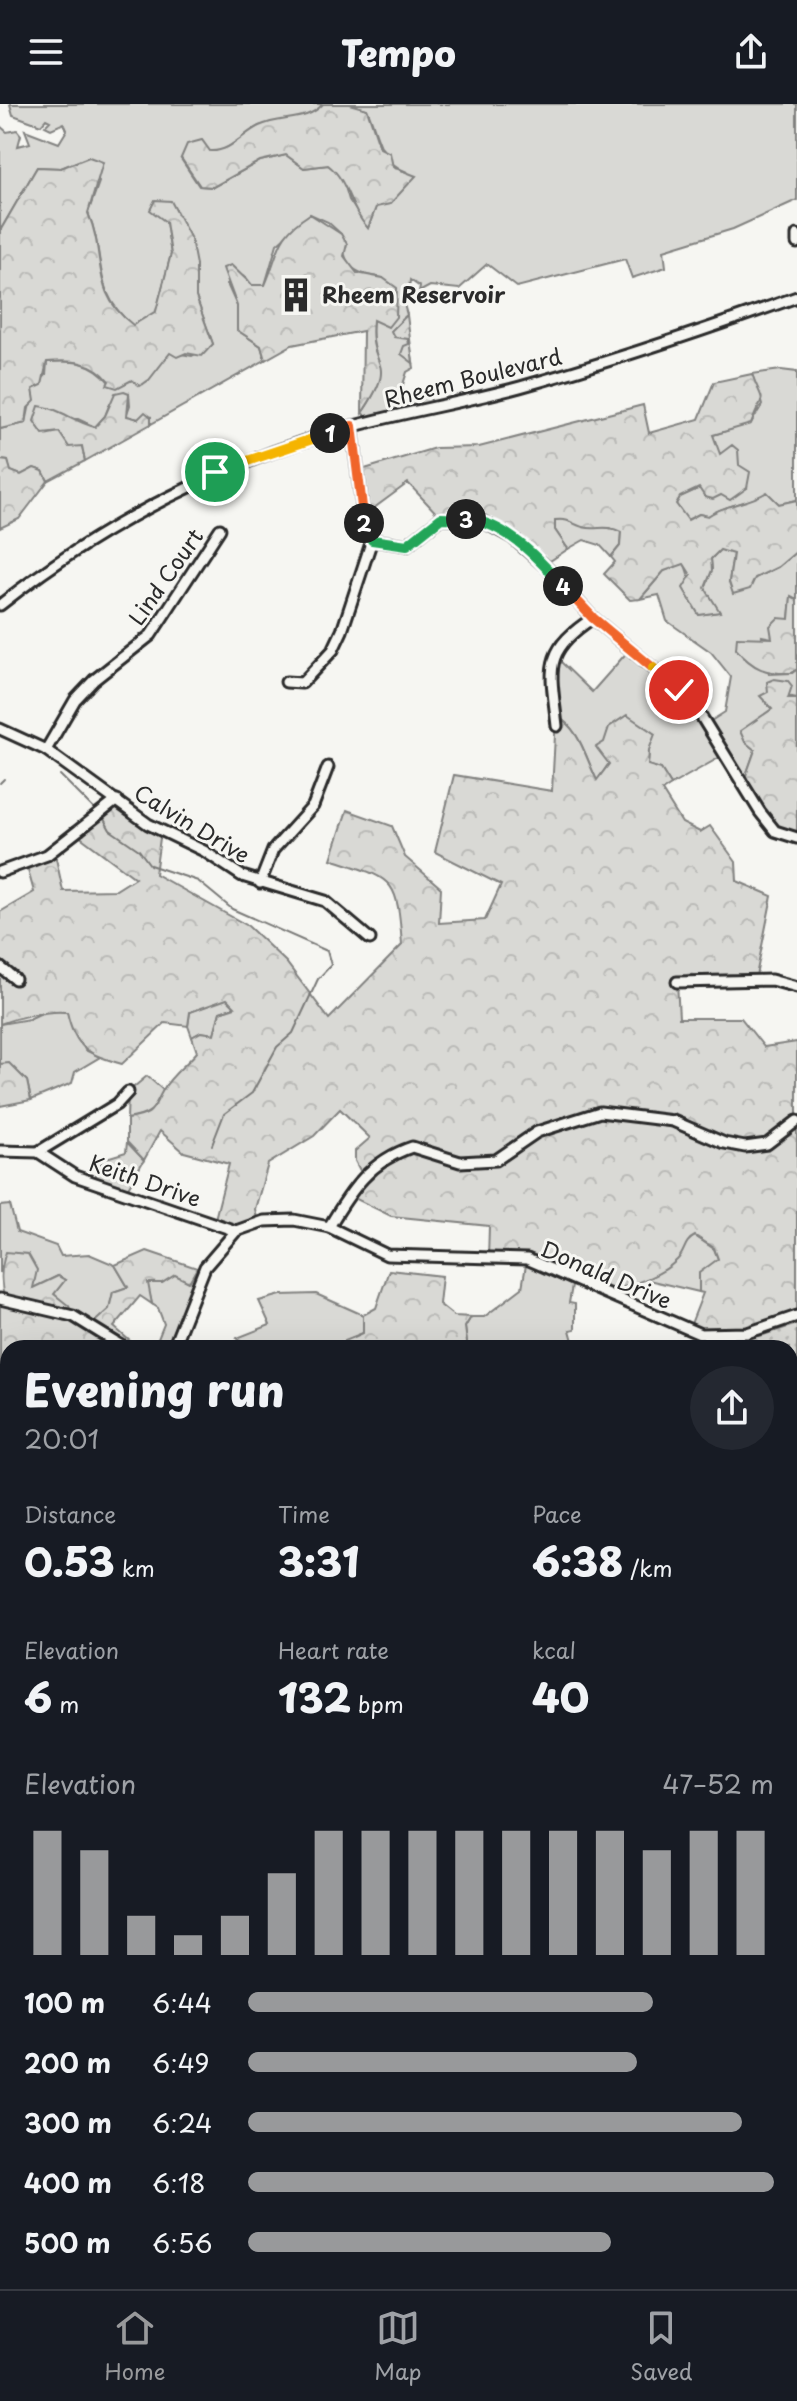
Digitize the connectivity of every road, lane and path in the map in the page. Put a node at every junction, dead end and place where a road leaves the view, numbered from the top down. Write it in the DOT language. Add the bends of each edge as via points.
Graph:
graph roads {
  1 [pos="797,235"];
  2 [pos="797,243"];
  3 [pos="797,297"];
  4 [pos="783,302"];
  5 [pos="797,306"];
  6 [pos="352,426"];
  7 [pos="220,529"];
  8 [pos="372,540"];
  9 [pos="0,605"];
  10 [pos="593,618"];
  11 [pos="286,682"];
  12 [pos="557,726"];
  13 [pos="0,729"];
  14 [pos="46,750"];
  15 [pos="328,767"];
  16 [pos="117,800"];
  17 [pos="797,838"];
  18 [pos="0,872"];
  19 [pos="260,883"];
  20 [pos="370,939"];
  21 [pos="0,967"];
  22 [pos="15,979"];
  23 [pos="677,982"];
  24 [pos="797,987"];
  25 [pos="128,1092"];
  26 [pos="797,1121"];
  27 [pos="0,1151"];
  28 [pos="38,1152"];
  29 [pos="329,1227"];
  30 [pos="236,1231"];
  31 [pos="0,1299"];
  32 [pos="797,1316"];
  33 [pos="181,1335"];
  34 [pos="112,1340"];
  35 [pos="178,1340"];
  36 [pos="181,1340"];
  1 -- 2 [label="street"];
  3 -- 4 [label="street, Rheem Boulevard"];
  4 -- 5 [label="street"];
  4 -- 6 [label="street, Rheem Boulevard" via="629,356"];
  6 -- 8 [label="street" via="364,523"];
  6 -- 9 [label="street, Rheem Boulevard" via="215,472 103,530"];
  7 -- 14 [label="street, Lind Court" via="151,635 75,700"];
  8 -- 10 [label="street" via="407,545 441,518 480,520 513,538"];
  8 -- 11 [label="street" via="333,650 302,683"];
  10 -- 12 [label="street" via="564,636 551,670"];
  10 -- 17 [label="street" via="679,690 775,831"];
  13 -- 14 [label="street, Calvin Drive"];
  14 -- 16 [label="street, Calvin Drive"];
  15 -- 19 [label="street" via="313,806 273,850"];
  16 -- 18 [label="street" via="47,855"];
  16 -- 19 [label="street, Calvin Drive" via="148,824"];
  19 -- 20 [label="street, Calvin Drive" via="315,895"];
  21 -- 22 [label="street"];
  23 -- 24 [label="street" via="771,980"];
  25 -- 28 [label="street"];
  26 -- 29 [label="street" via="767,1144 745,1147 673,1121 600,1112 537,1132 496,1160 460,1162 412,1147 377,1163"];
  27 -- 28 [label="street"];
  28 -- 30 [label="street, Keith Drive" via="75,1176"];
  29 -- 30 [label="street, Donald Drive" via="279,1221"];
  29 -- 32 [label="street, Donald Drive" via="387,1255 527,1259 700,1334 747,1333"];
  30 -- 33 [label="street" via="205,1267"];
  31 -- 34 [label="street" via="73,1316"];
  33 -- 35 [label="street"];
  33 -- 36 [label="street"];
}
